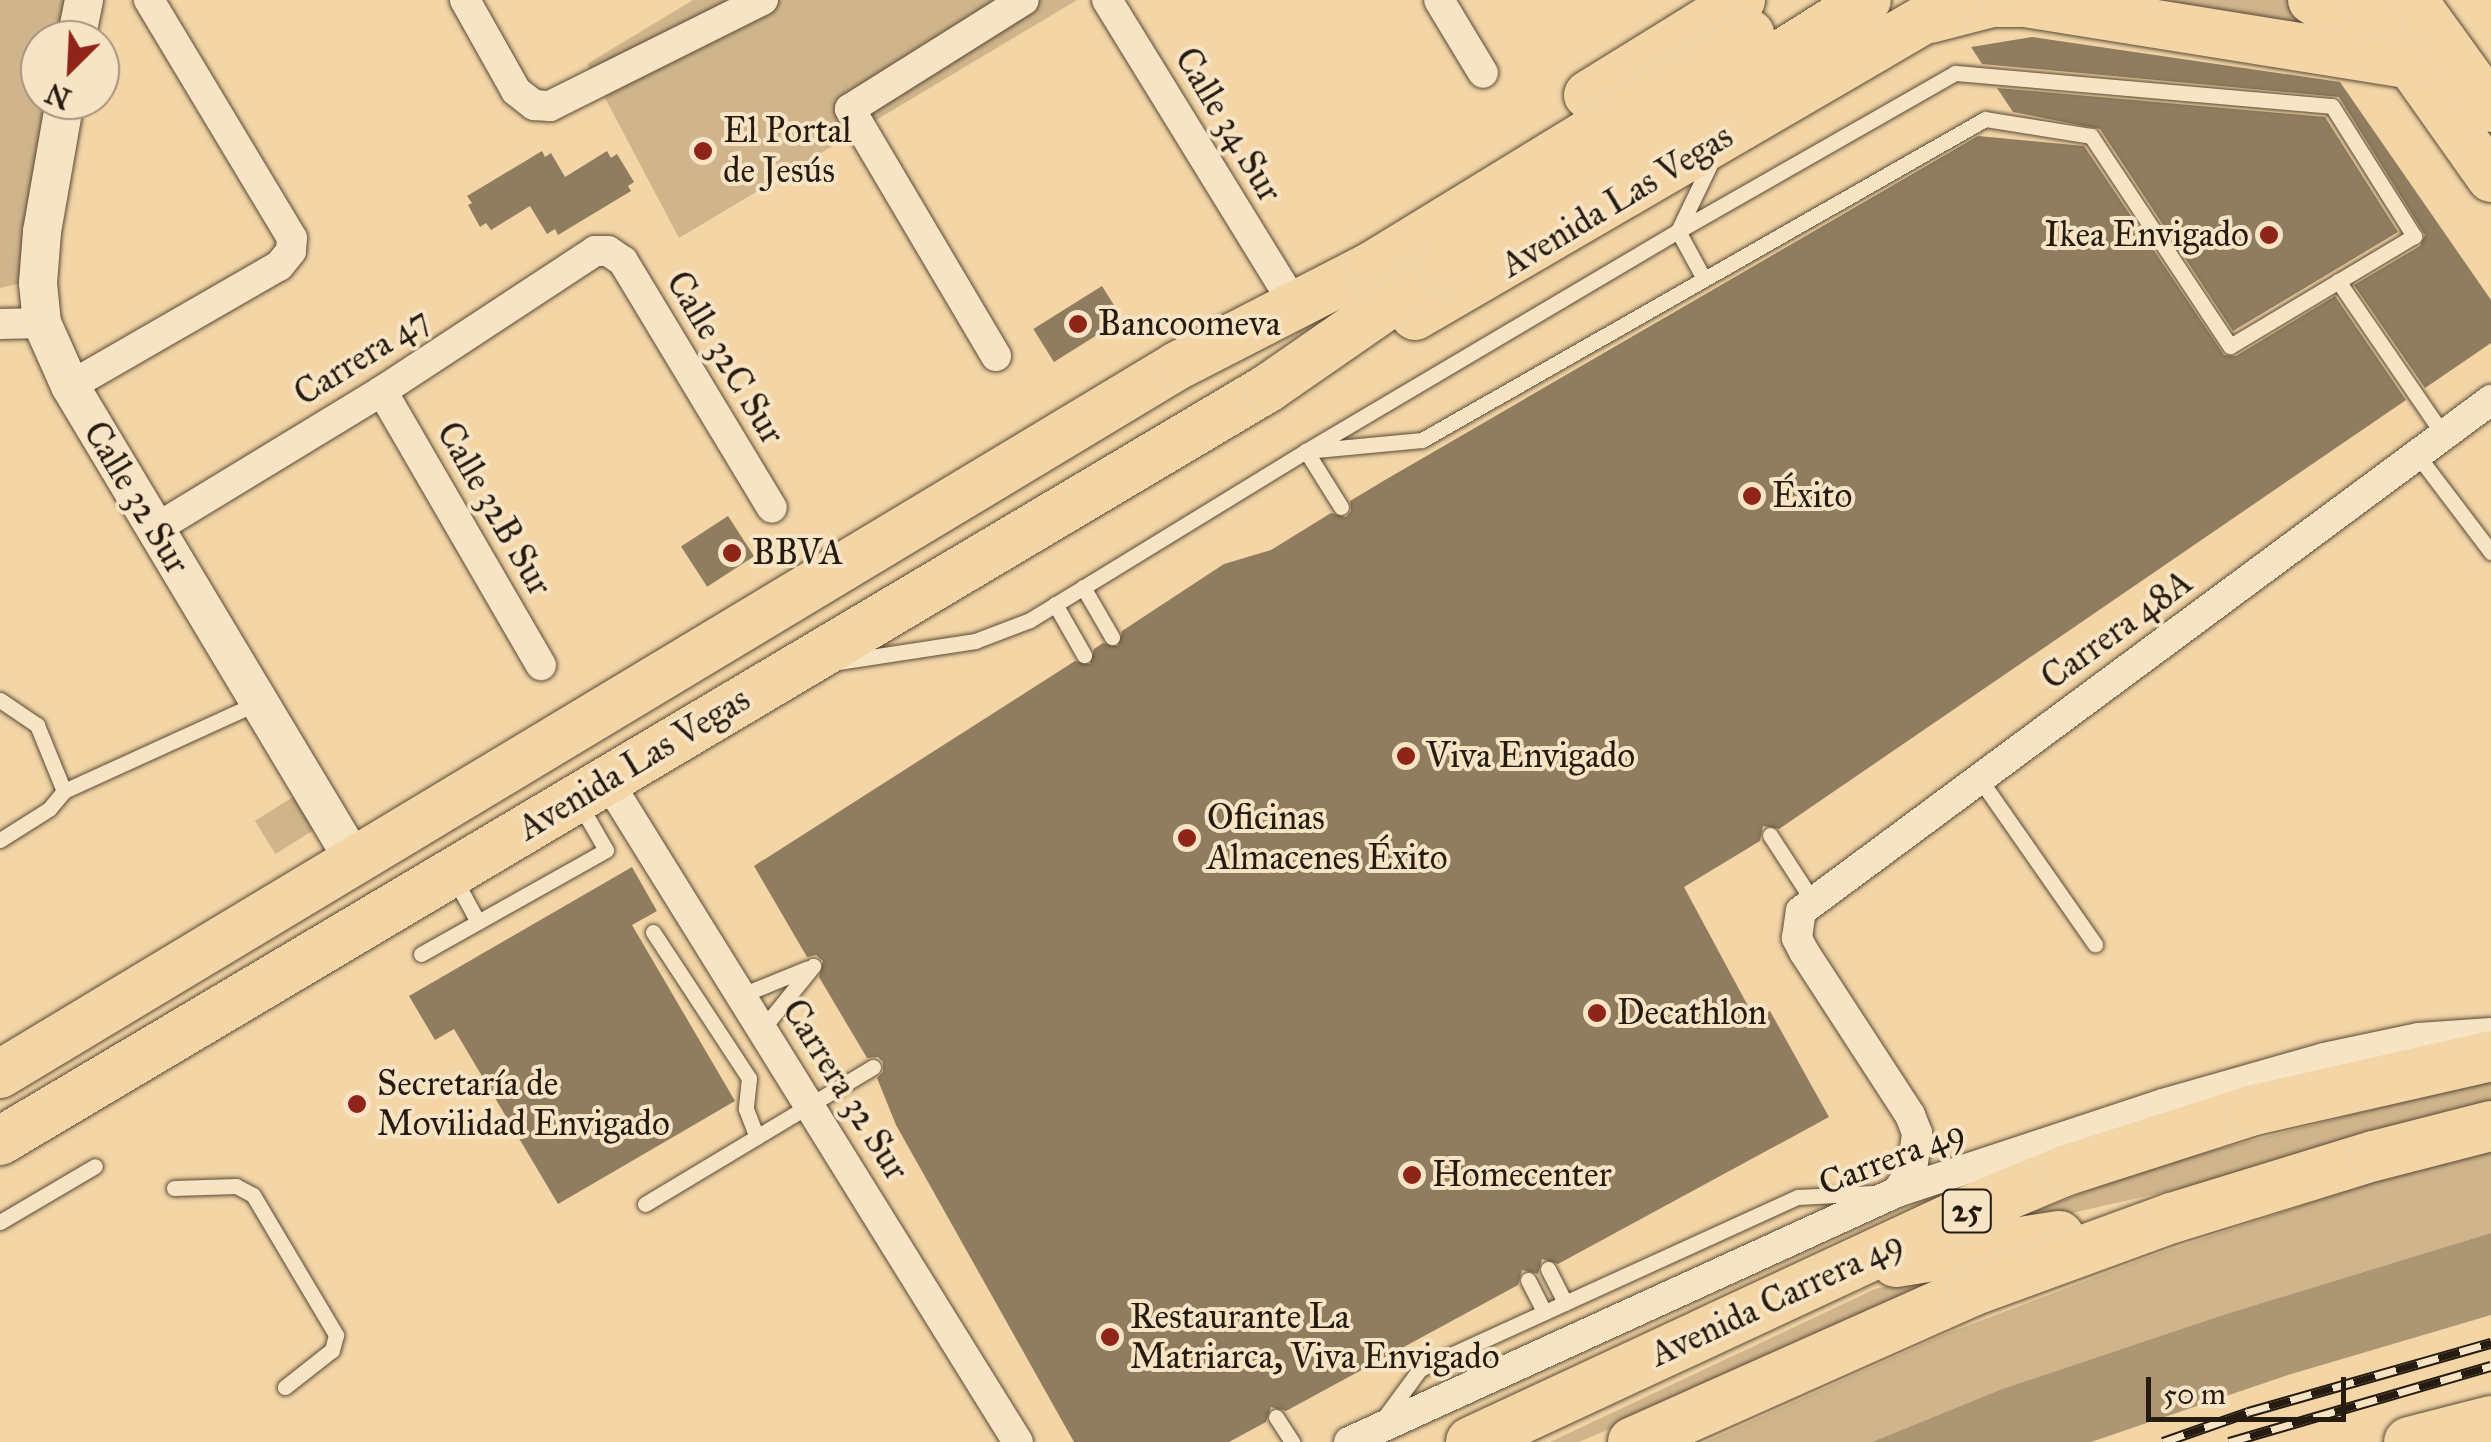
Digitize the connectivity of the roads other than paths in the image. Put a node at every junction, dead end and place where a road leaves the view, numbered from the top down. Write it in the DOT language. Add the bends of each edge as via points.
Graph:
graph roads {
  1 [pos="149,0"];
  2 [pos="465,0"];
  3 [pos="763,0"];
  4 [pos="1024,0"];
  5 [pos="1107,0"];
  6 [pos="1439,0"];
  7 [pos="1868,0"];
  8 [pos="2312,0"];
  9 [pos="2365,0"];
  10 [pos="2413,0"];
  11 [pos="2436,0"];
  12 [pos="1912,16"];
  13 [pos="1777,17"];
  14 [pos="2458,62"];
  15 [pos="2410,64"];
  16 [pos="1483,73"];
  17 [pos="2491,108"];
  18 [pos="62,120"];
  19 [pos="1722,139"];
  20 [pos="2491,178"];
  21 [pos="1678,231"];
  22 [pos="608,251"];
  23 [pos="1703,278"];
  24 [pos="2338,282"];
  25 [pos="1285,289"];
  26 [pos="42,323"];
  27 [pos="0,324"];
  28 [pos="996,356"];
  29 [pos="1176,366"];
  30 [pos="70,386"];
  31 [pos="1268,388"];
  32 [pos="382,391"];
  33 [pos="2488,408"];
  34 [pos="2444,436"];
  35 [pos="1306,451"];
  36 [pos="2418,456"];
  37 [pos="1341,506"];
  38 [pos="772,508"];
  39 [pos="155,530"];
  40 [pos="2491,552"];
  41 [pos="1083,587"];
  42 [pos="1055,604"];
  43 [pos="1112,637"];
  44 [pos="1084,655"];
  45 [pos="541,665"];
  46 [pos="794,669"];
  47 [pos="0,700"];
  48 [pos="258,702"];
  49 [pos="1979,778"];
  50 [pos="592,789"];
  51 [pos="64,791"];
  52 [pos="1770,835"];
  53 [pos="0,840"];
  54 [pos="355,862"];
  55 [pos="452,872"];
  56 [pos="1804,913"];
  57 [pos="478,922"];
  58 [pos="653,932"];
  59 [pos="2095,944"];
  60 [pos="421,954"];
  61 [pos="742,995"];
  62 [pos="763,1028"];
  63 [pos="2491,1033"];
  64 [pos="2491,1056"];
  65 [pos="873,1068"];
  66 [pos="0,1074"];
  67 [pos="811,1104"];
  68 [pos="2491,1126"];
  69 [pos="758,1137"];
  70 [pos="0,1140"];
  71 [pos="95,1166"];
  72 [pos="174,1188"];
  73 [pos="1897,1192"];
  74 [pos="645,1204"];
  75 [pos="2172,1218"];
  76 [pos="0,1222"];
  77 [pos="1548,1269"];
  78 [pos="1834,1272"];
  79 [pos="1528,1280"];
  80 [pos="1565,1303"];
  81 [pos="1544,1312"];
  82 [pos="285,1387"];
  83 [pos="1276,1417"];
  84 [pos="1379,1426"];
  85 [pos="2462,1430"];
  86 [pos="1018,1442"];
  87 [pos="1292,1442"];
  88 [pos="1349,1442"];
  89 [pos="1471,1442"];
  90 [pos="1633,1442"];
  91 [pos="2408,1442"];
  1 -- 30 [label="street" via="292,238 290,250 279,266"];
  2 -- 3 [label="street" via="516,91 534,105 550,106"];
  4 -- 28 [label="street" via="850,109"];
  5 -- 25 [label="street, Calle 34 Sur"];
  6 -- 16 [label="street"];
  7 -- 13 [label="main road, Avenida Las Vegas"];
  8 -- 15 [label="main road"];
  9 -- 15 [label="main road"];
  10 -- 14 [label="main road"];
  11 -- 14 [label="main road"];
  12 -- 15 [label="main road, Avenida Las Vegas" via="2025,4"];
  12 -- 19 [label="main road, Avenida Las Vegas"];
  13 -- 25 [label="main road, Avenida Las Vegas" via="1352,242"];
  13 -- 29 [label="main road, Avenida Las Vegas" via="1370,266"];
  13 -- 31 [label="main road, Avenida Las Vegas"];
  14 -- 17 [label="main road"];
  15 -- 20 [label="main road"];
  18 -- 26 [label="street, Calle 32 Sur" via="42,232"];
  19 -- 21 [label="lane"];
  19 -- 31 [label="main road, Avenida Las Vegas" via="1456,296"];
  21 -- 23 [label="lane"];
  21 -- 24 [label="lane" via="1955,73 2332,106 2414,236"];
  21 -- 35 [label="lane"];
  22 -- 32 [label="street, Carrera 47" via="595,251"];
  22 -- 38 [label="street, Calle 32C Sur" via="624,261"];
  23 -- 24 [label="lane" via="1984,119 2091,136 2230,346"];
  23 -- 35 [label="lane" via="1422,440"];
  24 -- 34 [label="lane"];
  25 -- 29 [label="main road, Avenida Las Vegas"];
  26 -- 27 [label="street"];
  26 -- 30 [label="street, Calle 32 Sur"];
  29 -- 54 [label="main road, Avenida Las Vegas"];
  30 -- 39 [label="street, Calle 32 Sur"];
  31 -- 46 [label="main road, Avenida Las Vegas"];
  32 -- 39 [label="street, Carrera 47"];
  32 -- 45 [label="street, Calle 32B Sur"];
  33 -- 34 [label="street, Carrera 48A"];
  34 -- 36 [label="street, Carrera 48A"];
  35 -- 37 [label="lane"];
  35 -- 41 [label="lane"];
  36 -- 40 [label="lane"];
  36 -- 49 [label="street, Carrera 48A"];
  39 -- 48 [label="street, Calle 32 Sur"];
  41 -- 42 [label="lane"];
  41 -- 43 [label="lane"];
  42 -- 44 [label="lane"];
  42 -- 46 [label="lane" via="975,641"];
  46 -- 50 [label="main road, Avenida Las Vegas"];
  47 -- 51 [label="lane" via="37,725"];
  48 -- 51 [label="lane"];
  48 -- 54 [label="street, Calle 32 Sur"];
  49 -- 56 [label="street, Carrera 48A"];
  49 -- 59 [label="lane"];
  50 -- 55 [label="main road, Avenida Las Vegas"];
  50 -- 57 [label="lane" via="606,850"];
  50 -- 61 [label="street, Carrera 32 Sur"];
  51 -- 53 [label="lane" via="50,810"];
  52 -- 56 [label="lane"];
  54 -- 66 [label="main road, Avenida Las Vegas"];
  55 -- 57 [label="lane"];
  55 -- 70 [label="main road, Avenida Las Vegas"];
  56 -- 73 [label="street" via="1804,952 1910,1115 1918,1151"];
  57 -- 60 [label="lane"];
  58 -- 69 [label="lane" via="749,1078 746,1109"];
  61 -- 62 [label="street, Carrera 32 Sur"];
  61 -- 62 [label="lane" via="813,966"];
  62 -- 67 [label="street, Carrera 32 Sur"];
  63 -- 73 [label="street, Carrera 49" via="2420,1038 2324,1058"];
  64 -- 78 [label="highway, Avenida Carrera 49 / 25" via="2169,1135 2064,1172"];
  65 -- 67 [label="lane"];
  67 -- 69 [label="lane"];
  67 -- 86 [label="street, Carrera 32 Sur"];
  68 -- 75 [label="highway, Avenida Carrera 49 / 25"];
  69 -- 74 [label="lane"];
  71 -- 76 [label="lane"];
  72 -- 82 [label="lane" via="236,1186 253,1195 336,1335 332,1350"];
  73 -- 80 [label="lane" via="1798,1197"];
  73 -- 84 [label="street, Carrera 49"];
  75 -- 78 [label="highway"];
  75 -- 90 [label="highway, Avenida Carrera 49 / 25" via="1972,1292"];
  77 -- 80 [label="lane"];
  78 -- 89 [label="highway, Avenida Carrera 49 / 25"];
  79 -- 81 [label="lane"];
  80 -- 81 [label="lane"];
  81 -- 84 [label="lane" via="1420,1369"];
  83 -- 87 [label="lane"];
  84 -- 88 [label="street, Carrera 49"];
  85 -- 91 [label="highway"];
}
